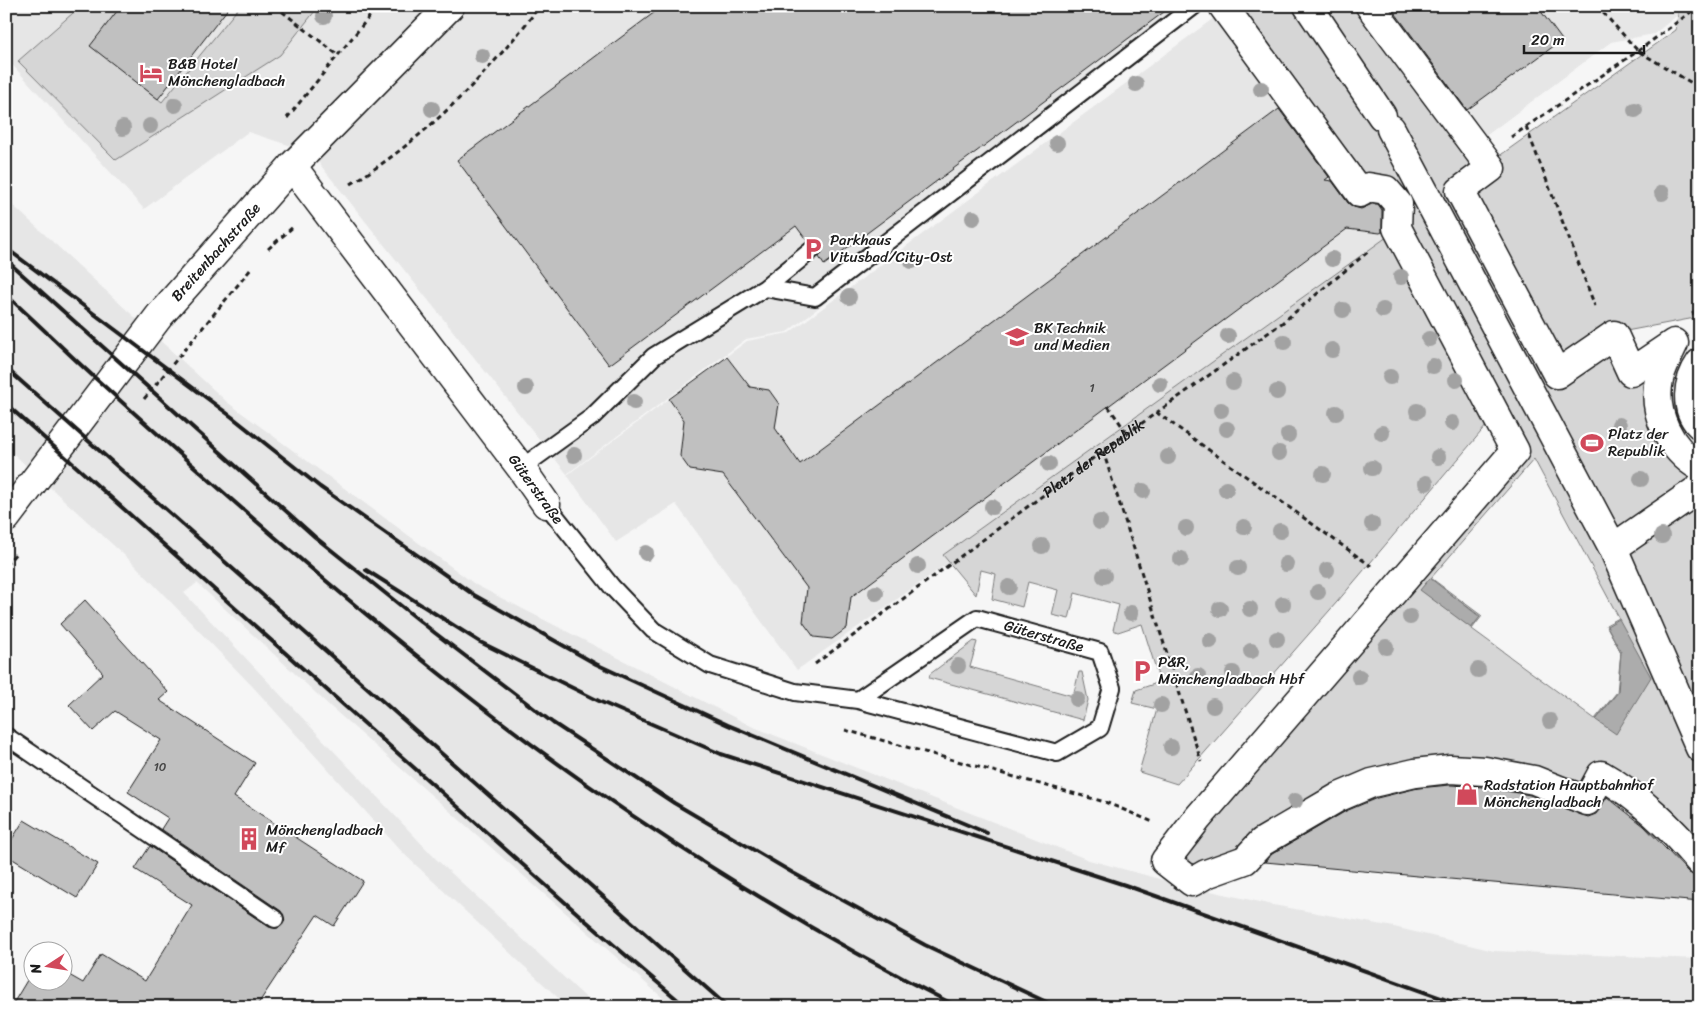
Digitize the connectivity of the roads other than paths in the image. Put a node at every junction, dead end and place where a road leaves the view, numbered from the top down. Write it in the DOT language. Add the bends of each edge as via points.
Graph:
graph roads {
  1 [pos="450,6"];
  2 [pos="1194,6"];
  3 [pos="1223,6"];
  4 [pos="1308,6"];
  5 [pos="1370,6"];
  6 [pos="1482,157"];
  7 [pos="292,166"];
  8 [pos="1429,202"];
  9 [pos="813,249"];
  10 [pos="765,288"];
  11 [pos="1700,363"];
  12 [pos="1700,425"];
  13 [pos="1700,467"];
  14 [pos="521,468"];
  15 [pos="1700,488"];
  16 [pos="546,504"];
  17 [pos="6,518"];
  18 [pos="1613,548"];
  19 [pos="858,700"];
  20 [pos="6,736"];
  21 [pos="1700,748"];
  22 [pos="1700,862"];
  23 [pos="275,919"];
  1 -- 7 [label="street, Breitenbachstraße"];
  2 -- 10 [label="lane" via="815,297"];
  3 -- 22 [label="street" via="1360,192 1368,187 1386,190 1398,204 1397,228 1515,451 1198,818 1165,861 1192,882 1245,860 1262,842 1339,797 1372,783 1450,768 1534,780 1587,802 1601,775 1628,791 1678,836"];
  4 -- 8 [label="street" via="1387,123"];
  5 -- 6 [label="street"];
  6 -- 8 [label="street"];
  6 -- 13 [label="street" via="1491,168 1460,191 1557,374 1614,335 1631,372 1674,343 1659,378 1657,401 1662,423 1674,446"];
  7 -- 14 [label="street, Güterstraße"];
  7 -- 17 [label="street, Breitenbachstraße" via="160,315"];
  8 -- 18 [label="street"];
  9 -- 10 [label="lane"];
  10 -- 14 [label="lane" via="654,356 592,417"];
  11 -- 12 [label="street" via="1688,390 1690,408"];
  14 -- 16 [label="street, Güterstraße"];
  15 -- 18 [label="street"];
  16 -- 19 [label="lane, Güterstraße" via="612,587 653,630 710,665 795,692"];
  18 -- 21 [label="street"];
  19 -- 19 [label="lane, Güterstraße" via="1057,753 1100,728 1112,688 1100,652 977,618"];
  20 -- 23 [label="lane"];
}
